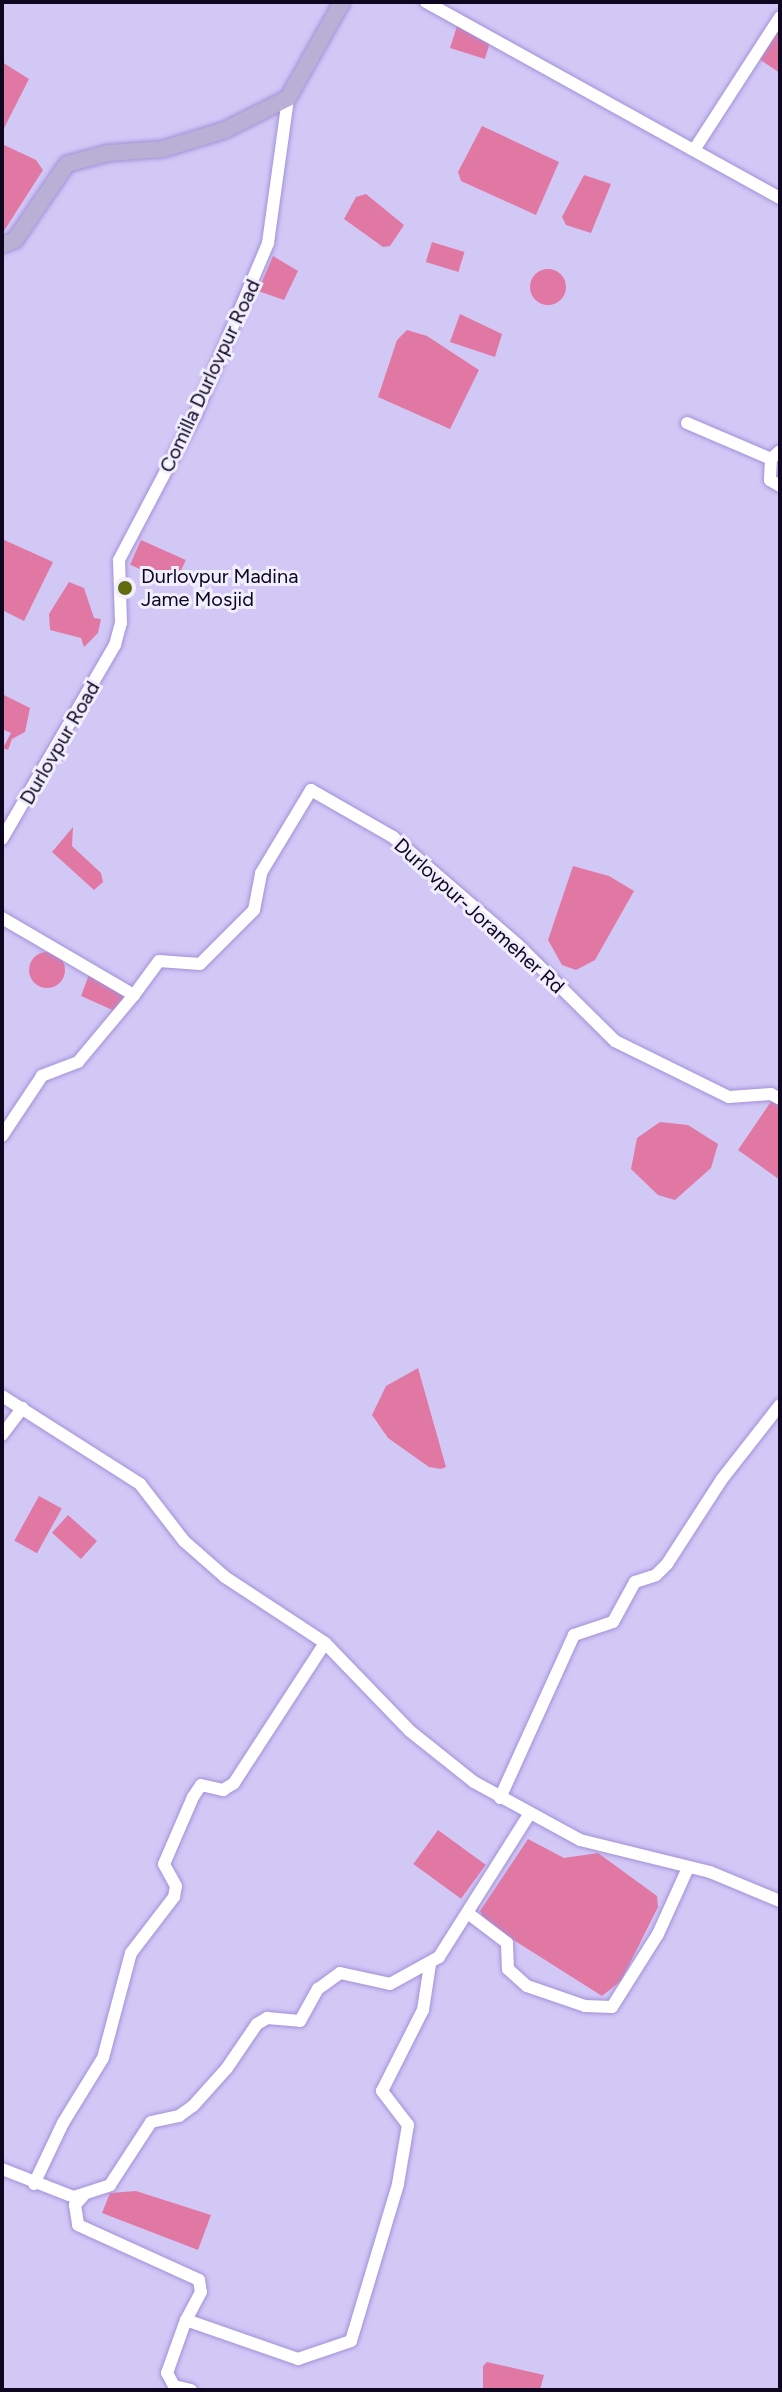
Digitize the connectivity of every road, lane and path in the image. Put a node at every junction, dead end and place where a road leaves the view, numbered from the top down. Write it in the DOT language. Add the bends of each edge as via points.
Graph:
graph roads {
  1 [pos="342,2"];
  2 [pos="426,2"];
  3 [pos="780,17"];
  4 [pos="288,98"];
  5 [pos="694,150"];
  6 [pos="780,198"];
  7 [pos="2,245"];
  8 [pos="687,423"];
  9 [pos="776,455"];
  10 [pos="780,486"];
  11 [pos="115,645"];
  12 [pos="2,839"];
  13 [pos="2,918"];
  14 [pos="134,995"];
  15 [pos="780,1099"];
  16 [pos="2,1136"];
  17 [pos="2,1396"];
  18 [pos="780,1405"];
  19 [pos="22,1408"];
  20 [pos="2,1435"];
  21 [pos="325,1643"];
  22 [pos="500,1798"];
  23 [pos="528,1816"];
  24 [pos="688,1868"];
  25 [pos="780,1901"];
  26 [pos="469,1914"];
  27 [pos="430,1964"];
  28 [pos="2,2169"];
  29 [pos="34,2184"];
  30 [pos="83,2196"];
  31 [pos="186,2320"];
  32 [pos="191,2390"];
  1 -- 4 [label="main road"];
  2 -- 5 [label="street"];
  3 -- 5 [label="street"];
  4 -- 7 [label="main road" via="225,130 163,149 109,153 67,164 15,240"];
  4 -- 11 [label="street, Comilla Durlovpur Road" via="268,243 195,416 119,560 121,623"];
  5 -- 6 [label="street"];
  8 -- 9 [label="street"];
  9 -- 10 [label="street" via="770,480"];
  11 -- 12 [label="street, Durlovpur Road"];
  13 -- 14 [label="street"];
  14 -- 15 [label="street, Durlovpur-Jorameher Rd" via="159,961 200,964 254,910 261,873 311,790 393,837 518,945 615,1041 729,1097 771,1094"];
  14 -- 16 [label="street" via="78,1062 42,1076"];
  17 -- 19 [label="street"];
  18 -- 22 [label="street" via="722,1479 667,1564 656,1575 635,1582 613,1622 574,1635"];
  19 -- 20 [label="street"];
  19 -- 21 [label="street" via="114,1463 225,1577"];
  21 -- 22 [label="street" via="410,1731"];
  21 -- 29 [label="street" via="234,1783 223,1790 206,1784 197,1790 164,1864 176,1886 174,1897 131,1953 103,2058"];
  22 -- 23 [label="street"];
  23 -- 24 [label="street" via="593,1844"];
  23 -- 26 [label="street"];
  24 -- 25 [label="street"];
  24 -- 26 [label="street" via="658,1934 612,2007 585,2006 527,1986 508,1969 507,1943"];
  26 -- 27 [label="street" via="449,1948"];
  27 -- 30 [label="street" via="390,1984 340,1973 318,1989 300,2021 267,2018 257,2024 212,2087 179,2116 151,2122 115,2180"];
  27 -- 31 [label="street" via="423,2010 382,2091 408,2125 398,2184 349,2345 298,2359"];
  28 -- 29 [label="street"];
  29 -- 30 [label="street"];
  30 -- 31 [label="street" via="75,2205 78,2225 199,2280 201,2292"];
  31 -- 32 [label="street" via="167,2373 174,2386"];
}
